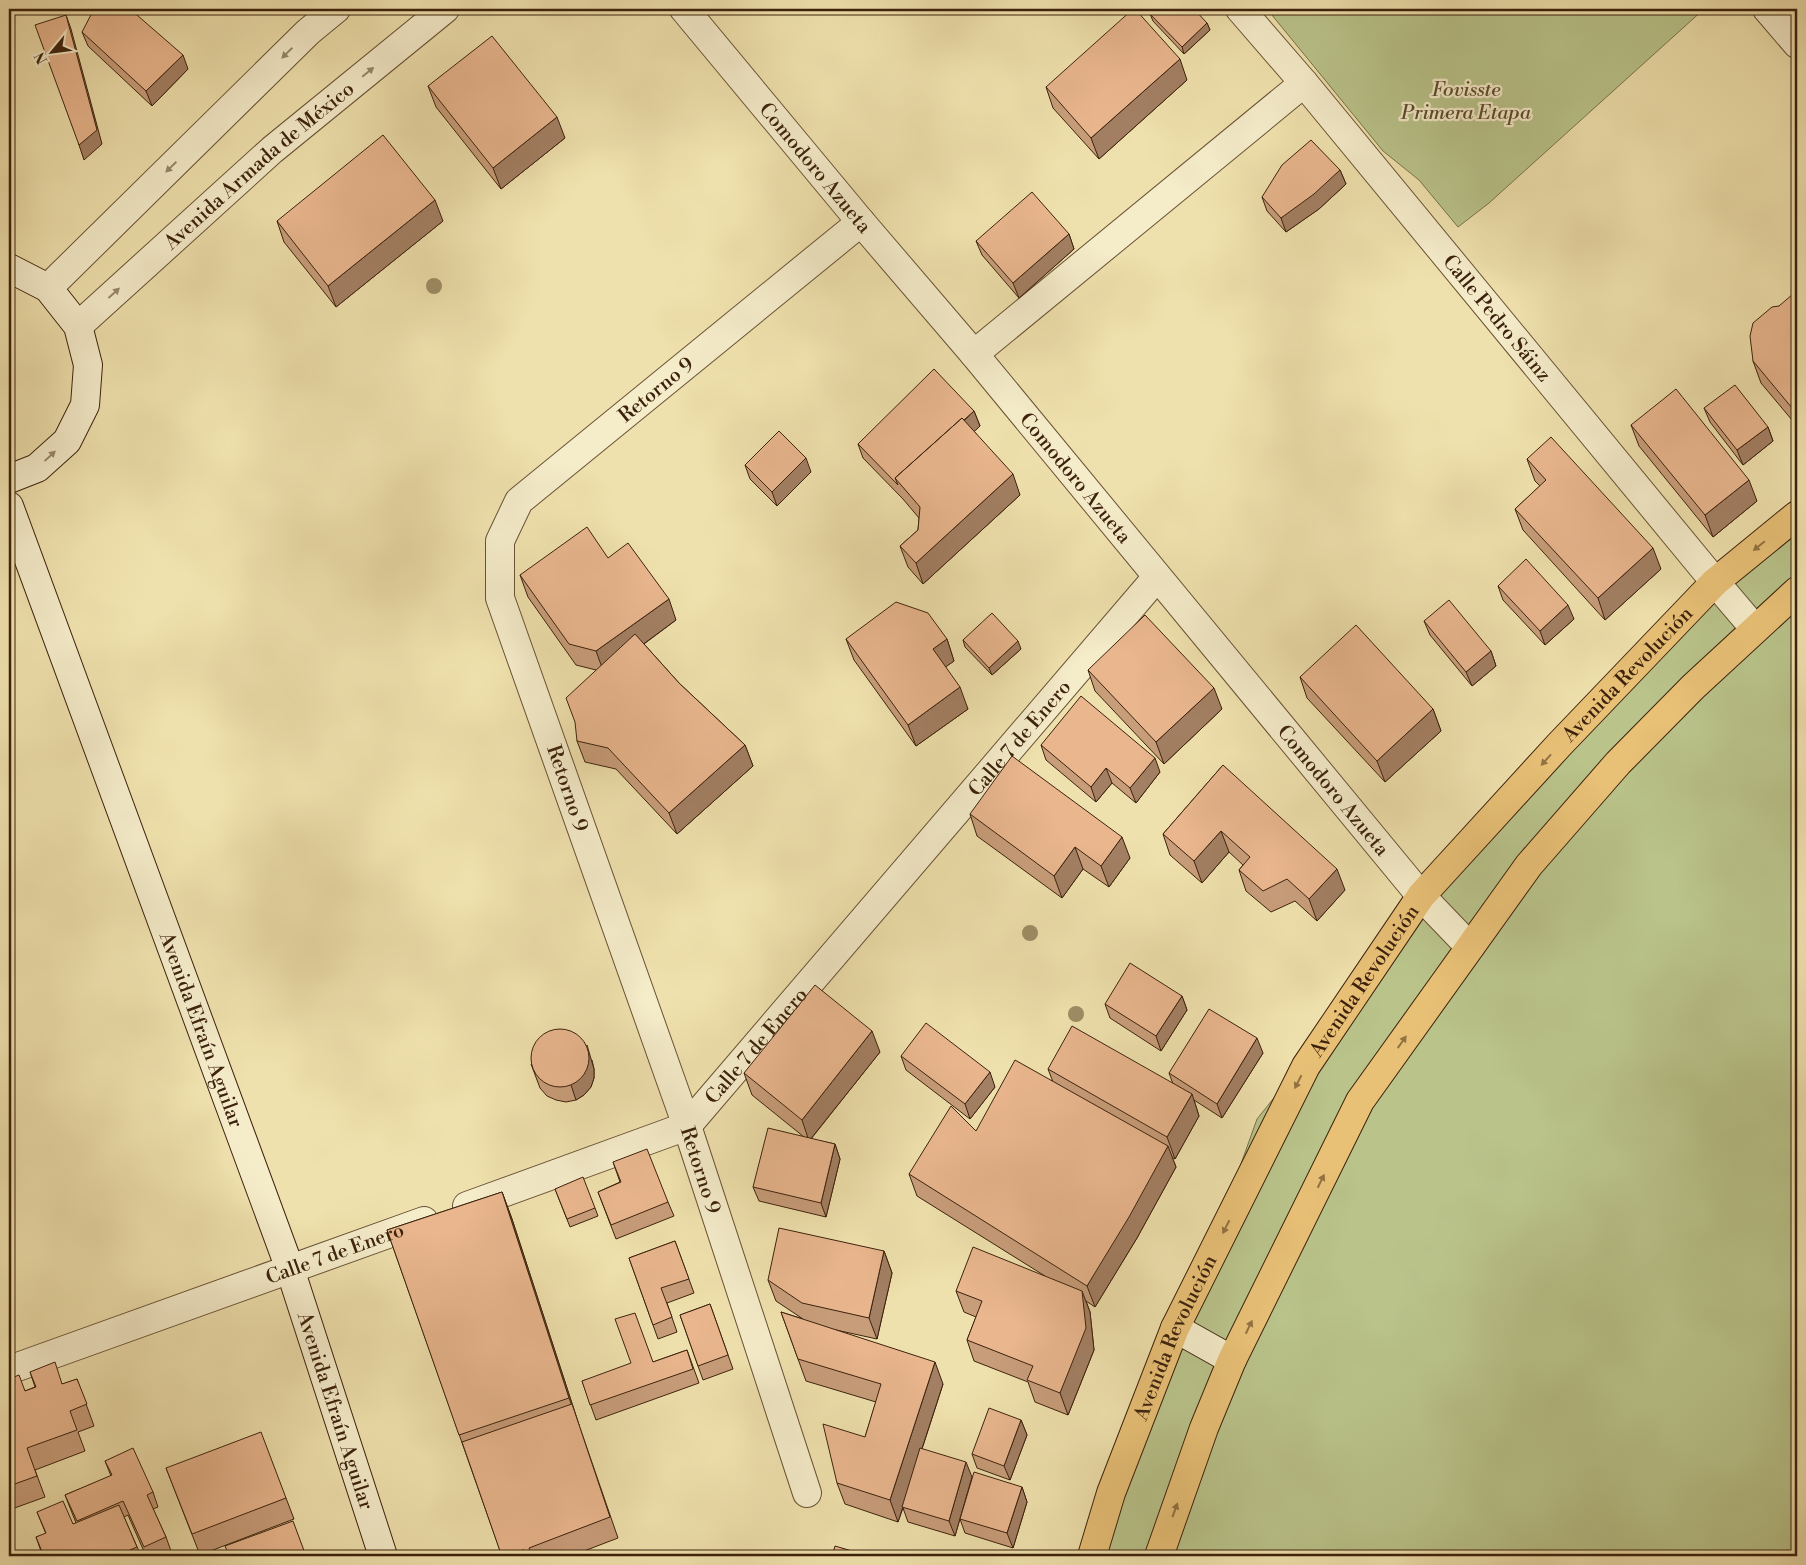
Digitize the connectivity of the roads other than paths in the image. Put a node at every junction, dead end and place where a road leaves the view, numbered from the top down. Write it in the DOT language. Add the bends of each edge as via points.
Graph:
graph roads {
  1 [pos="336,9"];
  2 [pos="445,9"];
  3 [pos="684,9"];
  4 [pos="1240,9"];
  5 [pos="1767,9"];
  6 [pos="304,20"];
  7 [pos="1797,44"];
  8 [pos="1304,83"];
  9 [pos="861,222"];
  10 [pos="9,268"];
  11 [pos="48,288"];
  12 [pos="78,326"];
  13 [pos="974,354"];
  14 [pos="9,480"];
  15 [pos="9,506"];
  16 [pos="1797,516"];
  17 [pos="1157,577"];
  18 [pos="1715,582"];
  19 [pos="1797,592"];
  20 [pos="1756,629"];
  21 [pos="1421,896"];
  22 [pos="1470,946"];
  23 [pos="687,1126"];
  24 [pos="290,1269"];
  25 [pos="1175,1328"];
  26 [pos="1232,1360"];
  27 [pos="9,1370"];
  28 [pos="808,1492"];
  29 [pos="383,1556"];
  30 [pos="1092,1556"];
  31 [pos="1159,1556"];
  1 -- 6 [label="street"];
  12 -- 2 [label="street, Avenida Armada de México, one-way" via="272,150"];
  3 -- 9 [label="street, Comodoro Azueta"];
  4 -- 8 [label="street, Calle Pedro Sáinz"];
  5 -- 7 [label="street"];
  6 -- 11 [label="street, one-way"];
  8 -- 13 [label="street"];
  8 -- 18 [label="street, Calle Pedro Sáinz"];
  9 -- 13 [label="street, Comodoro Azueta"];
  9 -- 23 [label="street, Retorno 9" via="519,501 500,541 500,598"];
  10 -- 11 [label="street"];
  11 -- 12 [label="street"];
  14 -- 12 [label="street, one-way" via="37,468 66,441 85,405 88,365"];
  13 -- 17 [label="street, Comodoro Azueta"];
  15 -- 24 [label="street, Avenida Efraín Aguilar"];
  16 -- 18 [label="main road, Avenida Revolución, one-way"];
  17 -- 21 [label="street, Comodoro Azueta"];
  17 -- 23 [label="street, Calle 7 de Enero"];
  18 -- 20 [label="street, Calle Pedro Sáinz"];
  18 -- 21 [label="main road, Avenida Revolución, one-way"];
  19 -- 20 [label="main road"];
  20 -- 22 [label="main road" via="1618,763 1529,865"];
  21 -- 22 [label="street, Comodoro Azueta"];
  21 -- 25 [label="main road, Avenida Revolución, one-way" via="1306,1066"];
  26 -- 22 [label="main road, one-way" via="1360,1101"];
  23 -- 24 [label="street, Calle 7 de Enero"];
  23 -- 28 [label="street, Retorno 9"];
  24 -- 27 [label="street, Calle 7 de Enero"];
  24 -- 29 [label="street, Avenida Efraín Aguilar"];
  25 -- 26 [label="street"];
  25 -- 30 [label="main road, Avenida Revolución" via="1111,1493"];
  31 -- 26 [label="main road, one-way" via="1204,1428"];
}
